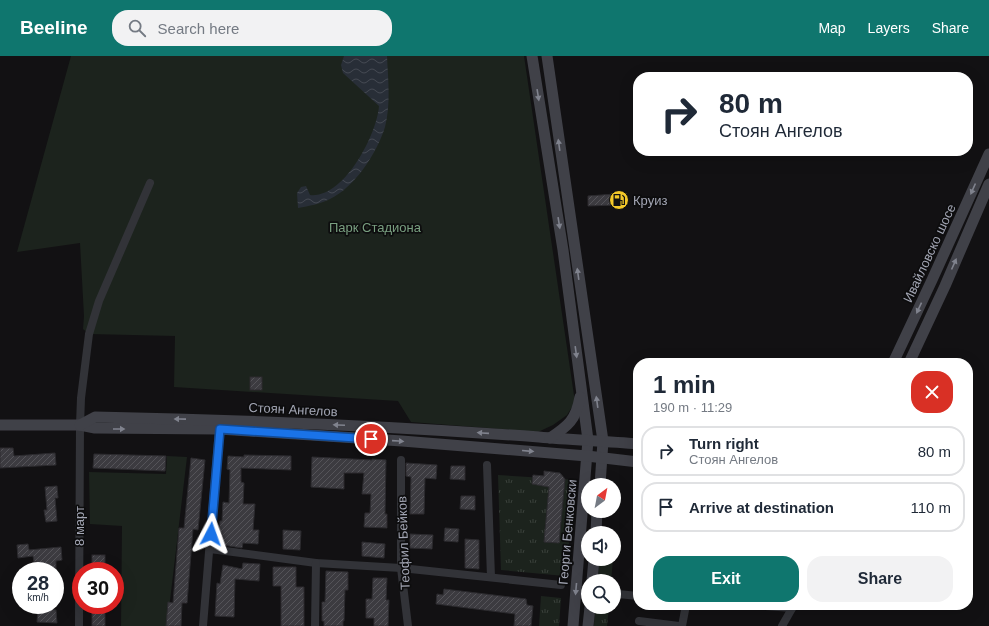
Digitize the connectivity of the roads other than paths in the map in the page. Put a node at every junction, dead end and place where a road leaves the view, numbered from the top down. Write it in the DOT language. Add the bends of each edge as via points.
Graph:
graph roads {
  1 [pos="532,56"];
  2 [pos="547,56"];
  3 [pos="989,154"];
  4 [pos="150,183"];
  5 [pos="989,184"];
  6 [pos="895,358"];
  7 [pos="911,358"];
  8 [pos="582,392"];
  9 [pos="0,425"];
  10 [pos="80,425"];
  11 [pos="220,429"];
  12 [pos="550,438"];
  13 [pos="588,440"];
  14 [pos="603,441"];
  15 [pos="633,444"];
  16 [pos="587,456"];
  17 [pos="602,458"];
  18 [pos="401,460"];
  19 [pos="633,461"];
  20 [pos="487,465"];
  21 [pos="601,478"];
  22 [pos="210,549"];
  23 [pos="316,562"];
  24 [pos="401,568"];
  25 [pos="491,577"];
  26 [pos="561,585"];
  27 [pos="621,594"];
  28 [pos="633,596"];
  29 [pos="685,610"];
  30 [pos="791,610"];
  31 [pos="589,614"];
  32 [pos="639,621"];
  33 [pos="79,626"];
  34 [pos="203,626"];
  35 [pos="315,626"];
  36 [pos="408,626"];
  37 [pos="573,626"];
  38 [pos="588,626"];
  39 [pos="680,626"];
  40 [pos="782,626"];
  1 -- 8 [label="main road, Георги Бенковски, one-way" via="563,250"];
  14 -- 2 [label="main road, one-way"];
  3 -- 6 [label="main road, Ивайловско шосе, one-way"];
  4 -- 10 [label="street, 8 март" via="98,301 90,334"];
  7 -- 5 [label="main road, Ивайловско шосе, one-way"];
  8 -- 12 [label="main road" via="573,419"];
  8 -- 13 [label="main road, Георги Бенковски"];
  9 -- 10 [label="main road, Стоян Ангелов"];
  10 -- 11 [label="main road, Стоян Ангелов, one-way" via="95,428"];
  12 -- 10 [label="main road, Стоян Ангелов, one-way" via="219,420 95,417"];
  10 -- 33 [label="street, 8 март"];
  11 -- 16 [label="main road, Стоян Ангелов, one-way"];
  11 -- 22 [label="street"];
  12 -- 13 [label="main road, Стоян Ангелов"];
  13 -- 14 [label="main road, Стоян Ангелов"];
  13 -- 16 [label="main road, Георги Бенковски"];
  14 -- 15 [label="main road"];
  14 -- 17 [label="main road"];
  16 -- 17 [label="main road, Стоян Ангелов"];
  16 -- 37 [label="main road, Георги Бенковски, one-way"];
  17 -- 19 [label="main road"];
  17 -- 21 [label="main road"];
  18 -- 24 [label="street, Теофил Бейков"];
  20 -- 25 [label="street"];
  22 -- 23 [label="street"];
  22 -- 34 [label="street"];
  23 -- 24 [label="street"];
  23 -- 35 [label="street"];
  24 -- 25 [label="street"];
  24 -- 36 [label="street, Теофил Бейков"];
  25 -- 26 [label="street"];
  27 -- 28 [label="street"];
  29 -- 39 [label="street"];
  30 -- 40 [label="street"];
  31 -- 38 [label="main road"];
  32 -- 39 [label="street"];
}
